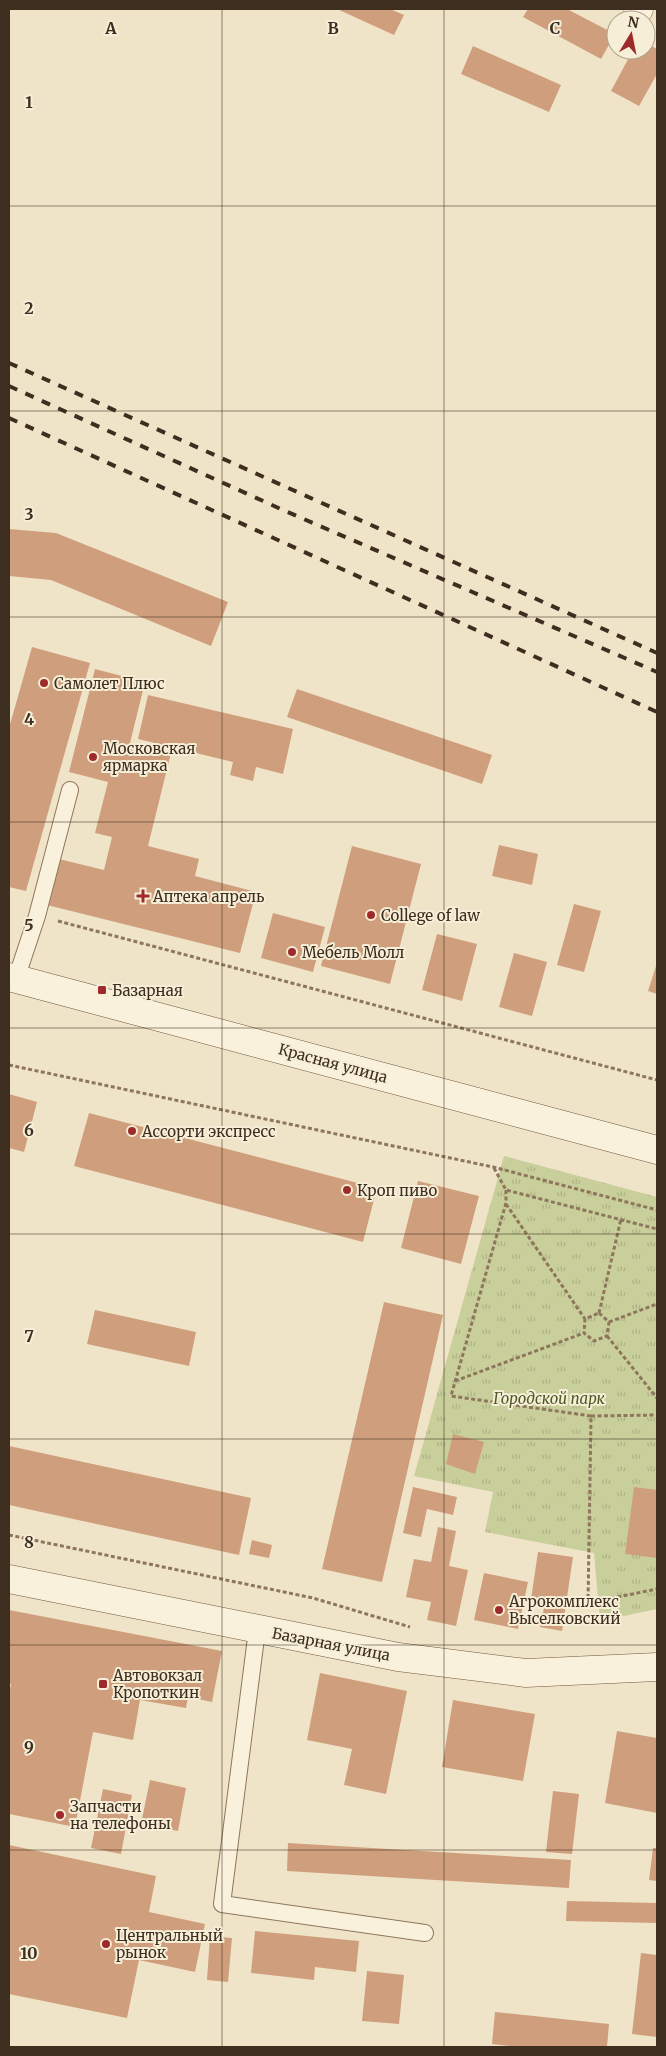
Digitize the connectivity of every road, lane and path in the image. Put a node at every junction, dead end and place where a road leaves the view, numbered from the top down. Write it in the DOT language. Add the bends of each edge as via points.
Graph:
graph roads {
  1 [pos="70,790"];
  2 [pos="37,916"];
  3 [pos="12,978"];
  4 [pos="9,1065"];
  5 [pos="657,1080"];
  6 [pos="657,1150"];
  7 [pos="493,1168"];
  8 [pos="506,1190"];
  9 [pos="506,1204"];
  10 [pos="657,1210"];
  11 [pos="621,1219"];
  12 [pos="657,1229"];
  13 [pos="657,1304"];
  14 [pos="599,1314"];
  15 [pos="585,1319"];
  16 [pos="609,1322"];
  17 [pos="584,1333"];
  18 [pos="607,1336"];
  19 [pos="455,1381"];
  20 [pos="657,1398"];
  21 [pos="657,1415"];
  22 [pos="591,1416"];
  23 [pos="9,1535"];
  24 [pos="9,1579"];
  25 [pos="657,1589"];
  26 [pos="257,1630"];
  27 [pos="417,1630"];
  28 [pos="657,1667"];
  29 [pos="425,1934"];
  1 -- 2 [label="lane"];
  2 -- 3 [label="lane"];
  2 -- 5 [label="path"];
  3 -- 6 [label="main road, Красная улица"];
  4 -- 7 [label="path"];
  7 -- 8 [label="path"];
  7 -- 10 [label="path"];
  8 -- 9 [label="path"];
  8 -- 11 [label="path"];
  9 -- 15 [label="path"];
  9 -- 19 [label="path"];
  11 -- 12 [label="path"];
  11 -- 14 [label="path"];
  13 -- 16 [label="path"];
  14 -- 15 [label="path"];
  14 -- 16 [label="path"];
  15 -- 17 [label="path"];
  16 -- 18 [label="path"];
  17 -- 18 [label="path" via="594,1341"];
  17 -- 19 [label="path"];
  18 -- 20 [label="path"];
  19 -- 22 [label="path" via="451,1396"];
  21 -- 22 [label="path"];
  22 -- 25 [label="path" via="588,1603"];
  23 -- 27 [label="path" via="313,1598"];
  24 -- 26 [label="main road, Базарная улица"];
  26 -- 28 [label="main road, Базарная улица" via="398,1657 526,1674"];
  26 -- 29 [label="lane" via="222,1904"];
}
